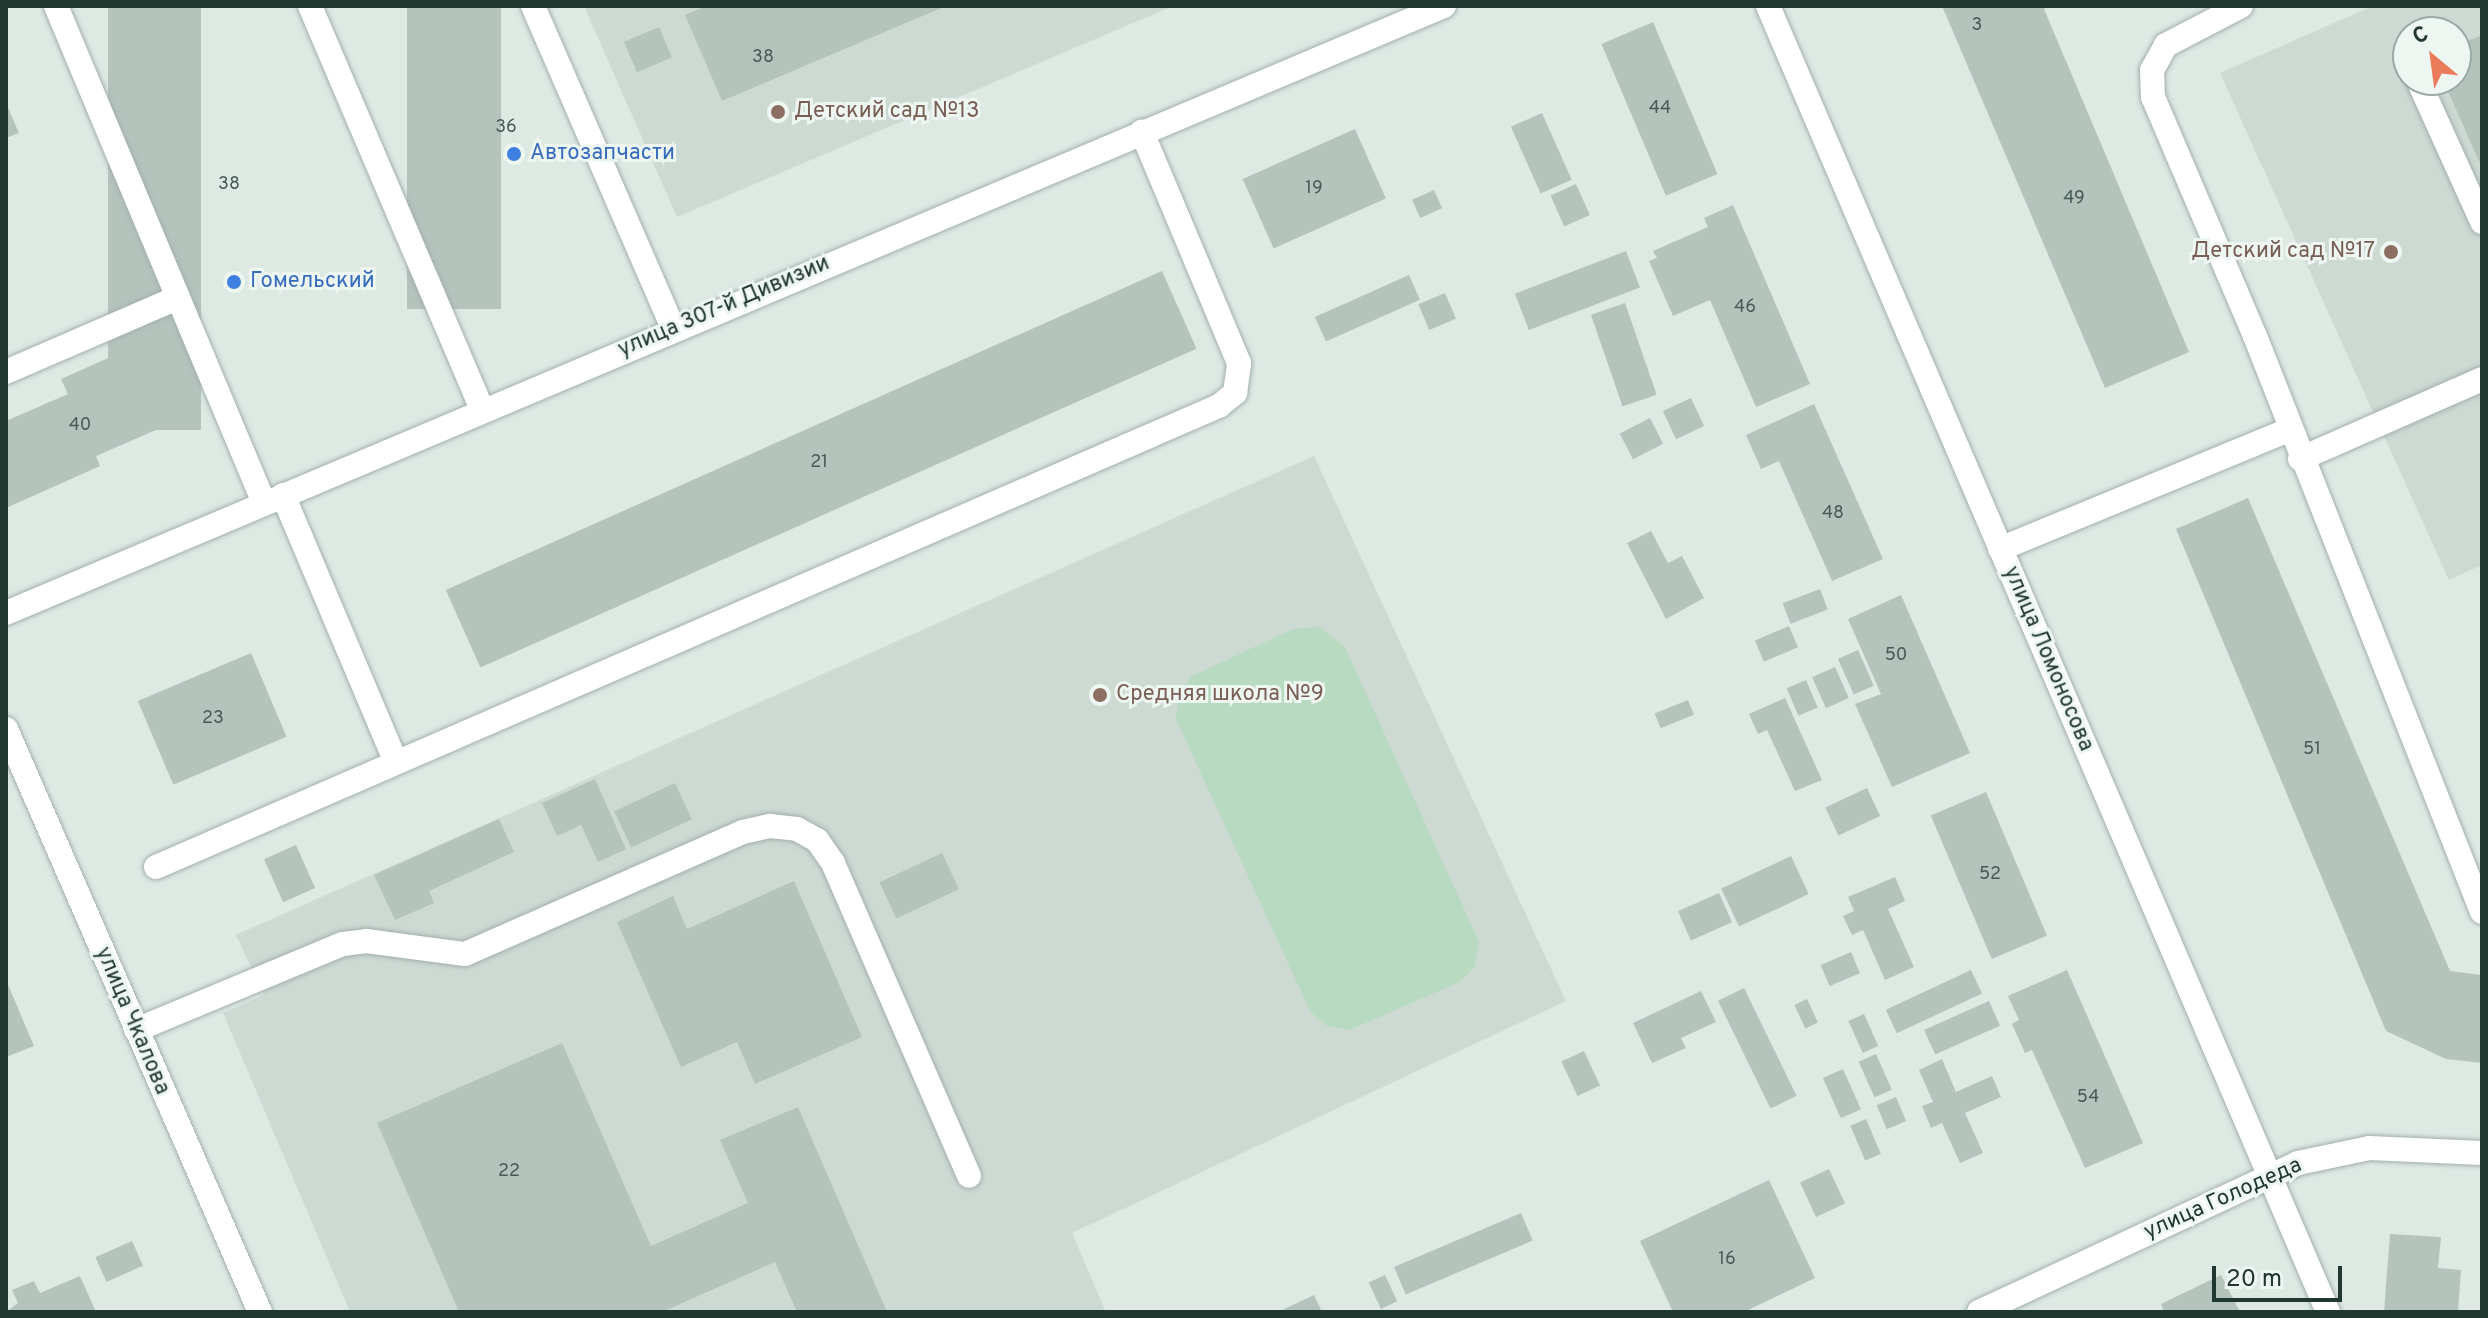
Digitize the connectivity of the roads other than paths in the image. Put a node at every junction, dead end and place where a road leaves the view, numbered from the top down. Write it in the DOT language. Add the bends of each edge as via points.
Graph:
graph roads {
  1 [pos="56,6"];
  2 [pos="310,6"];
  3 [pos="533,6"];
  4 [pos="1444,6"];
  5 [pos="1768,6"];
  6 [pos="2241,6"];
  7 [pos="2425,96"];
  8 [pos="1142,132"];
  9 [pos="2482,222"];
  10 [pos="177,298"];
  11 [pos="673,328"];
  12 [pos="6,372"];
  13 [pos="2482,379"];
  14 [pos="482,409"];
  15 [pos="2289,430"];
  16 [pos="2300,459"];
  17 [pos="273,499"];
  18 [pos="2000,549"];
  19 [pos="6,613"];
  20 [pos="6,729"];
  21 [pos="396,762"];
  22 [pos="156,867"];
  23 [pos="2482,912"];
  24 [pos="136,1030"];
  25 [pos="2482,1153"];
  26 [pos="2269,1175"];
  27 [pos="969,1176"];
  28 [pos="260,1312"];
  29 [pos="1979,1312"];
  30 [pos="2328,1312"];
  1 -- 10 [label="street"];
  2 -- 14 [label="street"];
  3 -- 11 [label="street"];
  4 -- 8 [label="street, улица 307-й Дивизии"];
  5 -- 18 [label="street, улица Ломоносова"];
  6 -- 15 [label="street" via="2166,45 2152,70 2153,97 2255,336"];
  7 -- 9 [label="street"];
  8 -- 11 [label="street, улица 307-й Дивизии"];
  8 -- 21 [label="street" via="1239,363 1235,393 1219,406"];
  10 -- 12 [label="street"];
  10 -- 17 [label="street"];
  11 -- 14 [label="street, улица 307-й Дивизии"];
  13 -- 16 [label="street"];
  14 -- 17 [label="street, улица 307-й Дивизии"];
  15 -- 16 [label="street"];
  15 -- 18 [label="street"];
  16 -- 23 [label="street"];
  17 -- 19 [label="street, улица 307-й Дивизии"];
  17 -- 21 [label="street"];
  18 -- 26 [label="street, улица Ломоносова"];
  20 -- 24 [label="street, улица Чкалова"];
  21 -- 22 [label="street"];
  24 -- 27 [label="street" via="343,944 366,941 465,954 743,832 770,826 797,829 817,840 833,863"];
  24 -- 28 [label="street, улица Чкалова"];
  25 -- 26 [label="street, улица Голодеда" via="2369,1148"];
  26 -- 29 [label="street, улица Голодеда"];
  26 -- 30 [label="street, улица Ломоносова"];
}
